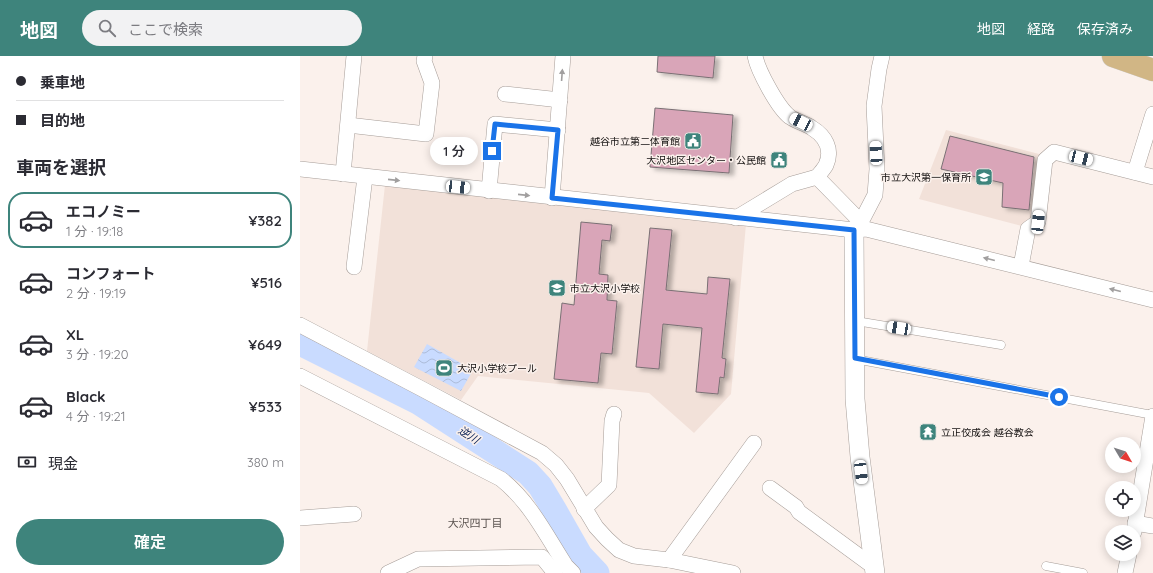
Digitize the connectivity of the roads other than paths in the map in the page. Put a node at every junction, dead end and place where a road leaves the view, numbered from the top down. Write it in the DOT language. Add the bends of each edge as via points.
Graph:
graph roads {
  1 [pos="354,56"];
  2 [pos="425,56"];
  3 [pos="563,56"];
  4 [pos="882,56"];
  5 [pos="1113,56"];
  6 [pos="756,61"];
  7 [pos="1153,70"];
  8 [pos="505,94"];
  9 [pos="560,100"];
  10 [pos="1153,114"];
  11 [pos="348,125"];
  12 [pos="558,130"];
  13 [pos="300,169"];
  14 [pos="1135,172"];
  15 [pos="343,174"];
  16 [pos="365,177"];
  17 [pos="817,177"];
  18 [pos="1153,177"];
  19 [pos="489,191"];
  20 [pos="552,198"];
  21 [pos="736,218"];
  22 [pos="858,226"];
  23 [pos="1021,266"];
  24 [pos="354,267"];
  25 [pos="1153,300"];
  26 [pos="856,321"];
  27 [pos="300,325"];
  28 [pos="1001,345"];
  29 [pos="855,358"];
  30 [pos="300,376"];
  31 [pos="614,414"];
  32 [pos="1153,415"];
  33 [pos="754,443"];
  34 [pos="770,488"];
  35 [pos="584,509"];
  36 [pos="354,514"];
  37 [pos="300,518"];
  38 [pos="1134,525"];
  39 [pos="1153,526"];
  40 [pos="1141,527"];
  41 [pos="669,560"];
  42 [pos="1128,561"];
  43 [pos="1046,566"];
  44 [pos="405,569"];
  45 [pos="874,570"];
  46 [pos="388,573"];
  47 [pos="555,573"];
  48 [pos="573,573"];
  49 [pos="733,573"];
  50 [pos="1083,573"];
  51 [pos="1125,573"];
  1 -- 11 [label="street"];
  2 -- 11 [label="street" via="424,61 432,83 426,134"];
  9 -- 3 [label="street, one-way"];
  4 -- 22 [label="street" via="874,106 877,169 875,194"];
  5 -- 7 [label="main road"];
  6 -- 17 [label="street" via="779,104 790,117 812,128 824,138 828,150 826,164"];
  8 -- 9 [label="street"];
  9 -- 12 [label="street"];
  10 -- 14 [label="street"];
  11 -- 15 [label="street"];
  12 -- 19 [label="street" via="495,124"];
  12 -- 20 [label="street"];
  13 -- 15 [label="street"];
  14 -- 18 [label="street"];
  14 -- 23 [label="street" via="1054,152 1049,156 1045,160 1038,222 1028,229"];
  15 -- 16 [label="street"];
  16 -- 19 [label="street, one-way"];
  16 -- 24 [label="street"];
  17 -- 21 [label="street" via="792,184"];
  17 -- 22 [label="street"];
  19 -- 20 [label="street, one-way"];
  20 -- 21 [label="street"];
  21 -- 22 [label="street"];
  23 -- 22 [label="street, one-way"];
  22 -- 26 [label="street"];
  25 -- 23 [label="street, one-way"];
  26 -- 28 [label="lane"];
  26 -- 29 [label="street"];
  27 -- 35 [label="street" via="542,453 567,479"];
  29 -- 32 [label="lane"];
  29 -- 45 [label="street" via="860,457"];
  30 -- 48 [label="street" via="501,479 523,499"];
  31 -- 35 [label="street" via="609,485"];
  32 -- 38 [label="street"];
  33 -- 41 [label="street"];
  34 -- 45 [label="street"];
  35 -- 41 [label="street" via="607,540 619,550 634,556"];
  36 -- 37 [label="street"];
  39 -- 40 [label="street"];
  41 -- 49 [label="street"];
  42 -- 51 [label="street"];
  43 -- 50 [label="lane"];
  44 -- 46 [label="street"];
  44 -- 47 [label="street" via="418,558 542,557"];
}
